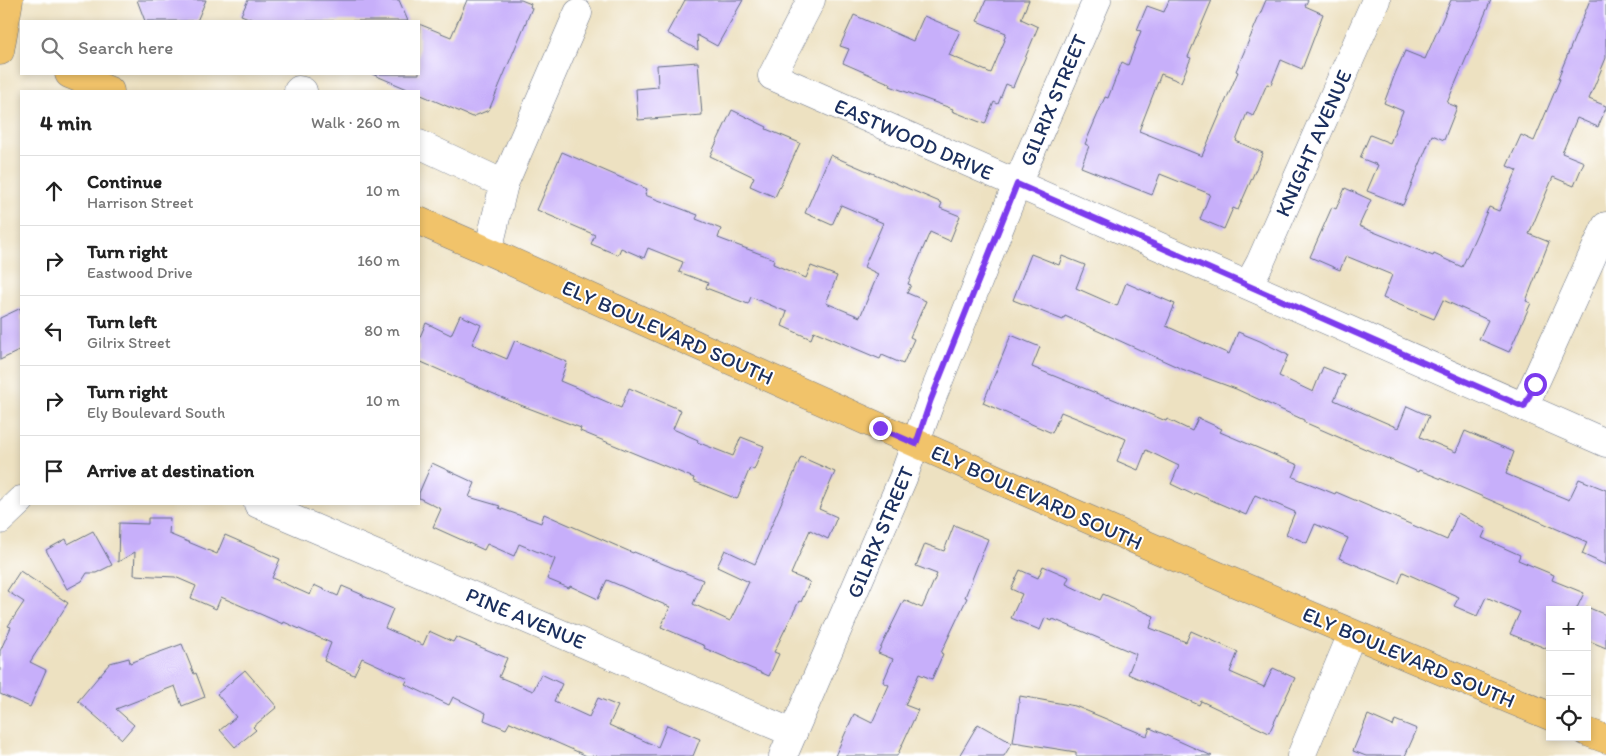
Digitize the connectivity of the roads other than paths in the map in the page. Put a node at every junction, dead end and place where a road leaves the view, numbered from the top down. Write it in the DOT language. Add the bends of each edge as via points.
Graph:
graph roads {
  1 [pos="9,0"];
  2 [pos="811,0"];
  3 [pos="1097,0"];
  4 [pos="1376,0"];
  5 [pos="578,13"];
  6 [pos="6,49"];
  7 [pos="71,75"];
  8 [pos="108,90"];
  9 [pos="420,144"];
  10 [pos="504,184"];
  11 [pos="1017,184"];
  12 [pos="420,221"];
  13 [pos="1606,226"];
  14 [pos="488,251"];
  15 [pos="1248,285"];
  16 [pos="1524,407"];
  17 [pos="1606,443"];
  18 [pos="916,444"];
  19 [pos="20,501"];
  20 [pos="260,505"];
  21 [pos="0,520"];
  22 [pos="1352,634"];
  23 [pos="1546,714"];
  24 [pos="1591,734"];
  25 [pos="1606,740"];
  26 [pos="788,744"];
  27 [pos="1301,756"];
  1 -- 6 [label="main road"];
  2 -- 11 [label="street, EASTWOOD DRIVE" via="772,76"];
  3 -- 11 [label="street, GILRIX STREET"];
  4 -- 15 [label="street, KNIGHT AVENUE"];
  5 -- 10 [label="street"];
  7 -- 8 [label="main road"];
  9 -- 10 [label="street"];
  10 -- 14 [label="street"];
  11 -- 15 [label="street, EASTWOOD DRIVE"];
  11 -- 18 [label="street, GILRIX STREET"];
  12 -- 14 [label="main road, ELY BOULEVARD SOUTH"];
  13 -- 16 [label="street"];
  14 -- 18 [label="main road, ELY BOULEVARD SOUTH"];
  15 -- 16 [label="street, EASTWOOD DRIVE"];
  16 -- 17 [label="street, EASTWOOD DRIVE"];
  18 -- 22 [label="main road, ELY BOULEVARD SOUTH"];
  18 -- 26 [label="street, GILRIX STREET"];
  19 -- 21 [label="street"];
  20 -- 26 [label="street, PINE AVENUE"];
  22 -- 23 [label="main road, ELY BOULEVARD SOUTH"];
  22 -- 27 [label="street"];
  24 -- 25 [label="main road"];
}
